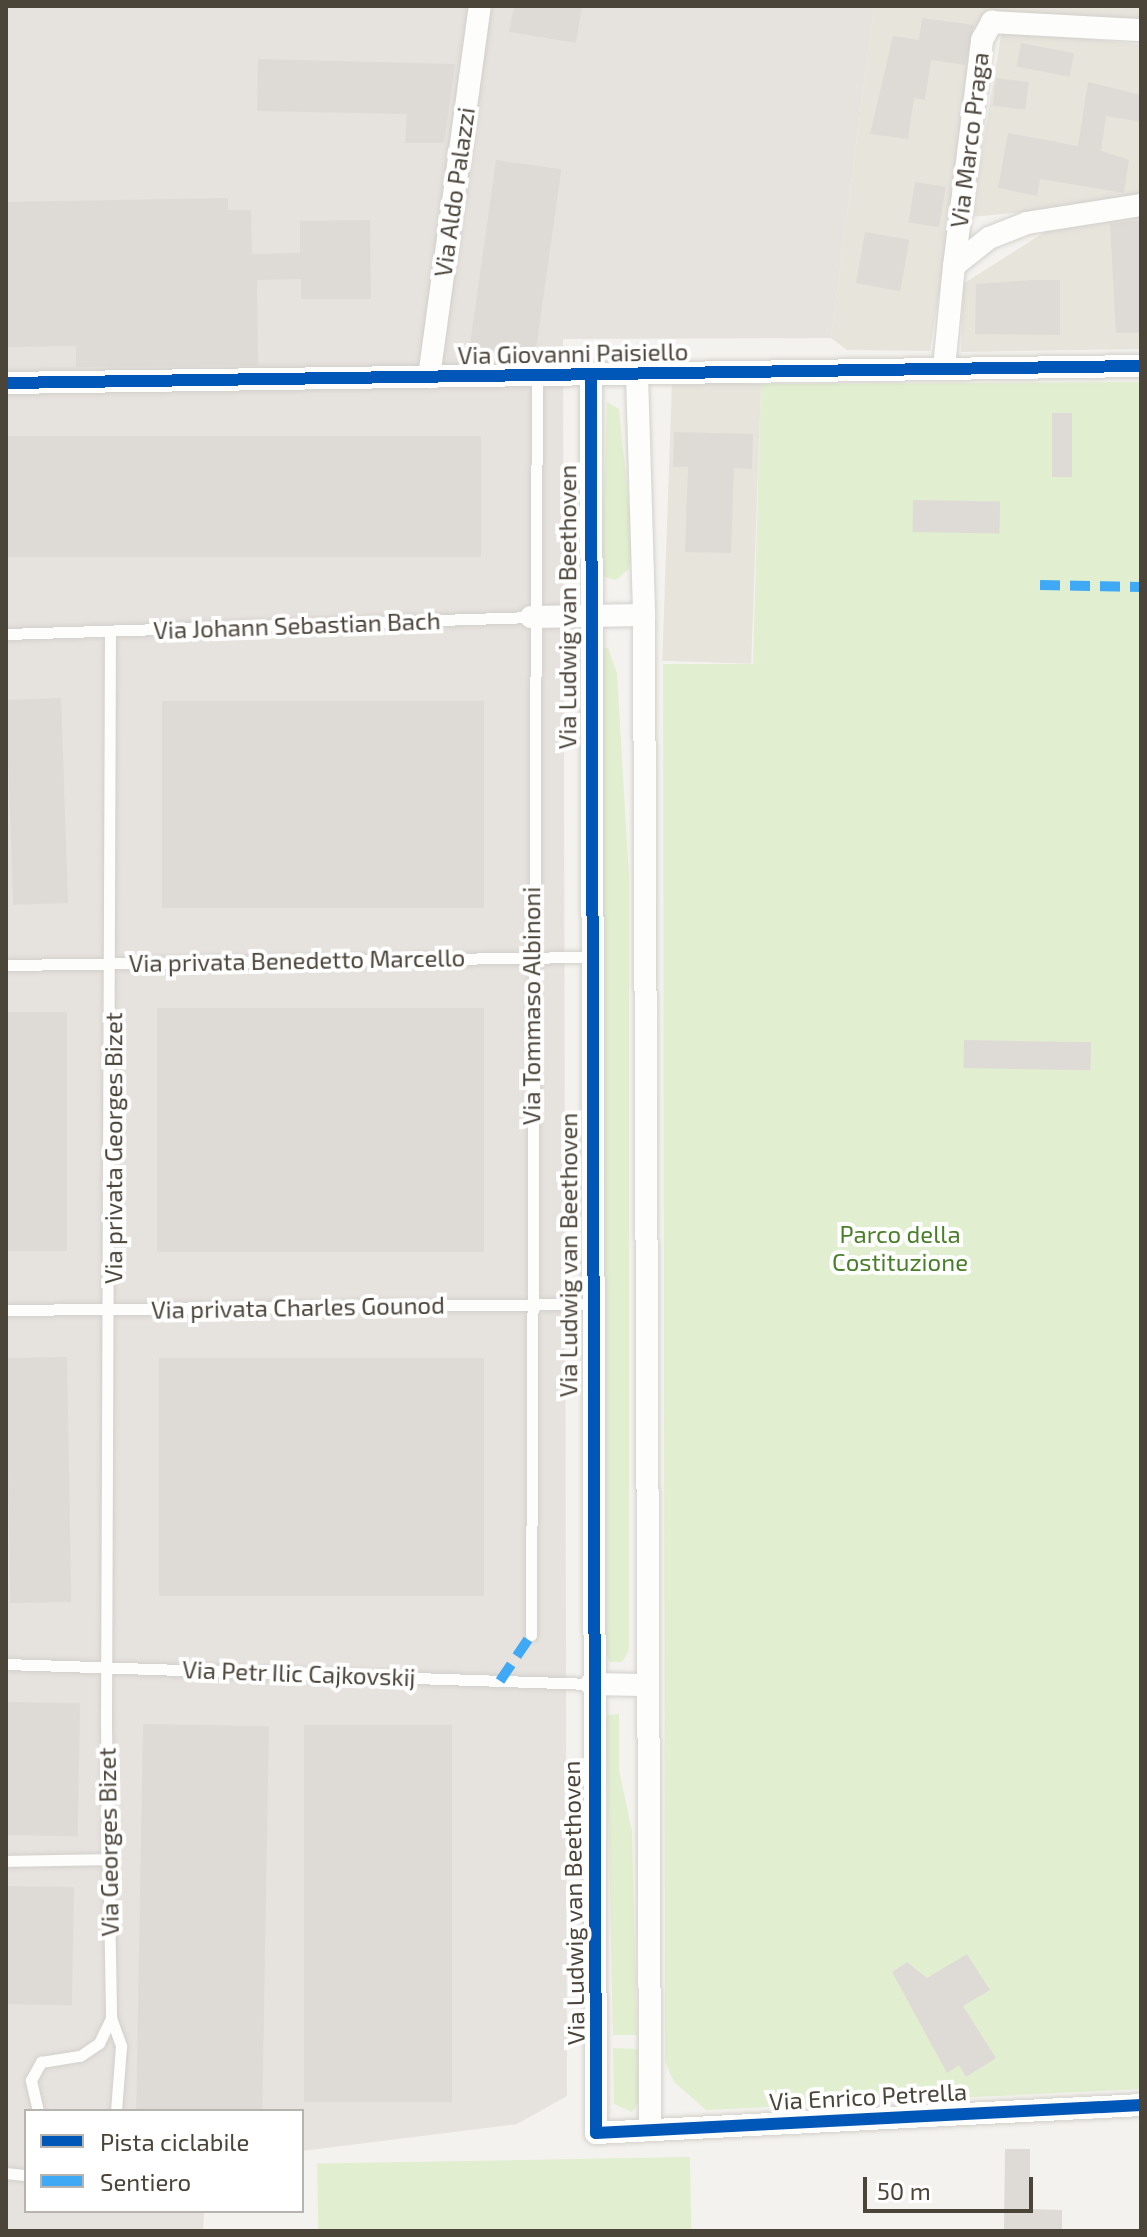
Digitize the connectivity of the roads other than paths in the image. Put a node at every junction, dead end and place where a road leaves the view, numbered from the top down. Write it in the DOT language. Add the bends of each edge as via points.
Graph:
graph roads {
  1 [pos="480,6"];
  2 [pos="993,14"];
  3 [pos="1141,30"];
  4 [pos="1141,205"];
  5 [pos="954,266"];
  6 [pos="1141,366"];
  7 [pos="944,368"];
  8 [pos="637,375"];
  9 [pos="537,376"];
  10 [pos="429,377"];
  11 [pos="591,377"];
  12 [pos="6,383"];
  13 [pos="588,615"];
  14 [pos="644,615"];
  15 [pos="531,617"];
  16 [pos="110,631"];
  17 [pos="6,634"];
  18 [pos="531,956"];
  19 [pos="588,957"];
  20 [pos="114,963"];
  21 [pos="6,965"];
  22 [pos="531,1304"];
  23 [pos="590,1304"];
  24 [pos="112,1309"];
  25 [pos="6,1310"];
  26 [pos="531,1635"];
  27 [pos="6,1664"];
  28 [pos="106,1666"];
  29 [pos="591,1684"];
  30 [pos="643,1685"];
  31 [pos="108,1859"];
  32 [pos="6,1861"];
  33 [pos="111,2018"];
  34 [pos="1141,2105"];
  35 [pos="37,2109"];
  36 [pos="116,2109"];
  37 [pos="650,2127"];
  38 [pos="596,2133"];
  1 -- 10 [label="street, Via Aldo Palazzi"];
  2 -- 3 [label="street, Via Marco Praga"];
  2 -- 5 [label="street, Via Marco Praga" via="982,40"];
  4 -- 5 [label="street" via="1027,223 989,238"];
  5 -- 7 [label="street, Via Marco Praga"];
  6 -- 7 [label="street, Via Giovanni Paisiello"];
  7 -- 8 [label="street, Via Giovanni Paisiello"];
  8 -- 11 [label="street, Via Giovanni Paisiello"];
  8 -- 14 [label="street"];
  9 -- 10 [label="street, Via Giovanni Paisiello"];
  9 -- 11 [label="street, Via Giovanni Paisiello"];
  9 -- 15 [label="lane, Via Tommaso Albinoni"];
  10 -- 12 [label="street, Via Giovanni Paisiello"];
  11 -- 13 [label="street, Via Ludwig van Beethoven"];
  13 -- 14 [label="street, Via Johann Sebastian Bach"];
  13 -- 15 [label="street, Via Johann Sebastian Bach"];
  13 -- 19 [label="street, Via Ludwig van Beethoven"];
  14 -- 30 [label="street"];
  15 -- 16 [label="lane, Via Johann Sebastian Bach"];
  15 -- 18 [label="lane, Via Tommaso Albinoni"];
  16 -- 17 [label="lane, Via Johann Sebastian Bach"];
  16 -- 20 [label="lane, Via privata Georges Bizet"];
  18 -- 19 [label="lane, Via privata Benedetto Marcello"];
  18 -- 20 [label="lane, Via privata Benedetto Marcello"];
  18 -- 22 [label="lane, Via Tommaso Albinoni"];
  19 -- 23 [label="street, Via Ludwig van Beethoven"];
  20 -- 21 [label="lane, Via privata Benedetto Marcello"];
  20 -- 24 [label="lane, Via privata Georges Bizet"];
  22 -- 23 [label="lane, Via privata Charles Gounod"];
  22 -- 24 [label="lane, Via privata Charles Gounod"];
  22 -- 26 [label="lane, Via Tommaso Albinoni"];
  23 -- 29 [label="street, Via Ludwig van Beethoven"];
  24 -- 25 [label="lane, Via privata Charles Gounod"];
  24 -- 28 [label="lane, Via privata Georges Bizet"];
  27 -- 28 [label="lane, Via Petr Ilic Cajkovskij"];
  28 -- 29 [label="lane, Via Petr Ilic Cajkovskij"];
  28 -- 31 [label="lane, Via Georges Bizet"];
  29 -- 30 [label="street"];
  29 -- 38 [label="street, Via Ludwig van Beethoven"];
  30 -- 37 [label="street"];
  31 -- 32 [label="lane"];
  31 -- 33 [label="lane, Via Georges Bizet"];
  33 -- 35 [label="lane" via="99,2043 80,2056 41,2062 30,2089"];
  33 -- 36 [label="lane, Via Georges Bizet" via="121,2046"];
  34 -- 37 [label="street, Via Enrico Petrella"];
  37 -- 38 [label="street, Via Enrico Petrella"];
}
